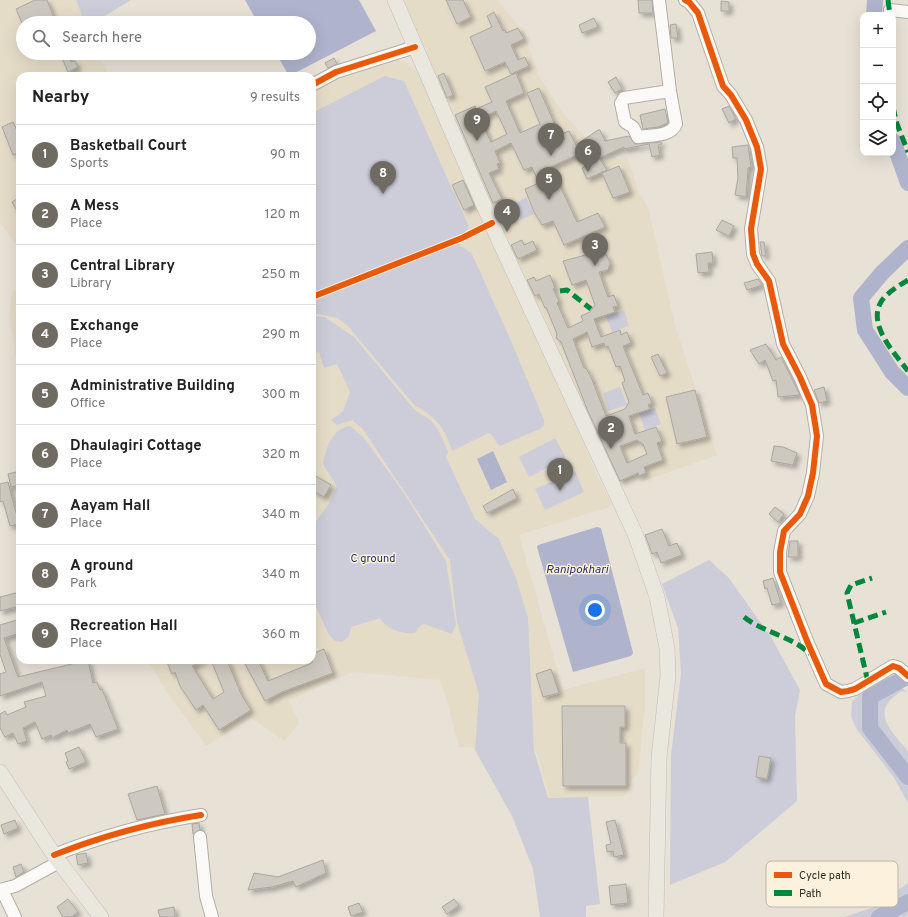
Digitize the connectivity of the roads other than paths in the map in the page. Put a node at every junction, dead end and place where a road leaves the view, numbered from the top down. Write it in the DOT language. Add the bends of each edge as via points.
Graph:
graph roads {
  1 [pos="395,0"];
  2 [pos="659,0"];
  3 [pos="685,0"];
  4 [pos="890,10"];
  5 [pos="908,12"];
  6 [pos="415,47"];
  7 [pos="316,83"];
  8 [pos="670,91"];
  9 [pos="904,672"];
  10 [pos="0,772"];
  11 [pos="202,815"];
  12 [pos="200,837"];
  13 [pos="56,858"];
  14 [pos="1,890"];
  15 [pos="656,915"];
  16 [pos="15,917"];
  17 [pos="101,917"];
  18 [pos="212,917"];
  1 -- 6 [label="main road"];
  2 -- 8 [label="street"];
  3 -- 9 [label="street" via="698,13 723,86 746,120 757,147 761,169 751,229 753,254 769,281 783,344 812,405 817,436 814,474 800,514 784,531 780,572 826,684 842,692 855,689 893,666"];
  4 -- 5 [label="street"];
  6 -- 7 [label="street" via="336,72"];
  6 -- 15 [label="main road" via="498,238 636,536 656,597 667,648 668,676 659,769"];
  8 -- 8 [label="street" via="676,124 674,129 668,133 638,137 633,127 625,122 621,103 624,98"];
  10 -- 13 [label="main road"];
  11 -- 13 [label="street" via="112,834"];
  12 -- 18 [label="street" via="206,896"];
  13 -- 14 [label="street" via="15,886"];
  13 -- 17 [label="main road"];
  14 -- 16 [label="street"];
}
